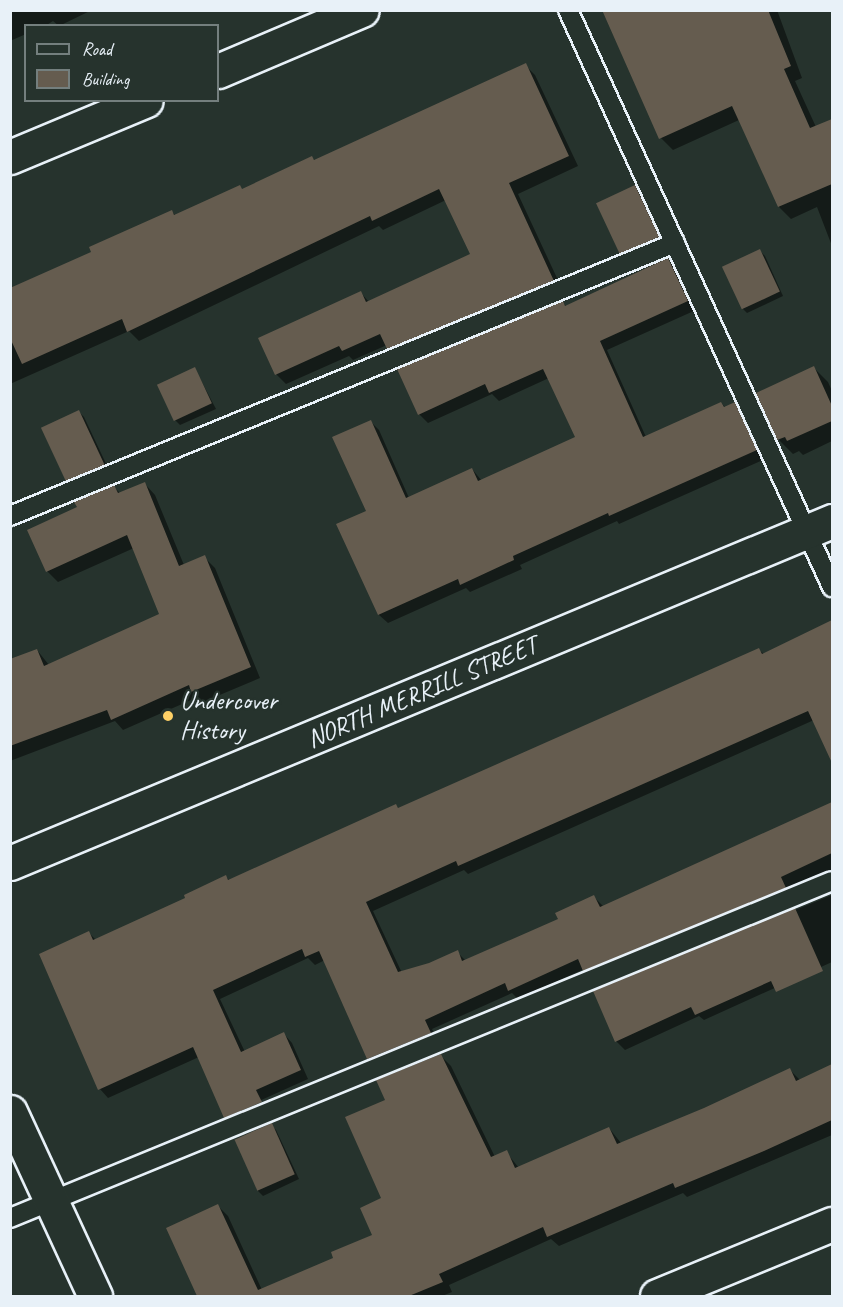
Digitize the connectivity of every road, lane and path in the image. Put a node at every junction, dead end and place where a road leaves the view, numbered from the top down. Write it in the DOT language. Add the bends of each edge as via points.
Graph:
graph roads {
  1 [pos="362,10"];
  2 [pos="568,10"];
  3 [pos="219,71"];
  4 [pos="141,102"];
  5 [pos="10,157"];
  6 [pos="675,243"];
  7 [pos="10,516"];
  8 [pos="820,526"];
  9 [pos="832,586"];
  10 [pos="10,863"];
  11 [pos="832,881"];
  12 [pos="10,1112"];
  13 [pos="51,1201"];
  14 [pos="10,1218"];
  15 [pos="832,1224"];
  16 [pos="95,1296"];
  17 [pos="657,1296"];
  1 -- 3 [label="street"];
  2 -- 6 [label="lane"];
  4 -- 5 [label="street"];
  6 -- 7 [label="lane"];
  6 -- 8 [label="lane"];
  8 -- 9 [label="lane"];
  8 -- 10 [label="street, NORTH MERRILL STREET"];
  11 -- 13 [label="lane"];
  12 -- 13 [label="street"];
  13 -- 14 [label="lane"];
  13 -- 16 [label="street"];
  15 -- 17 [label="street"];
}
